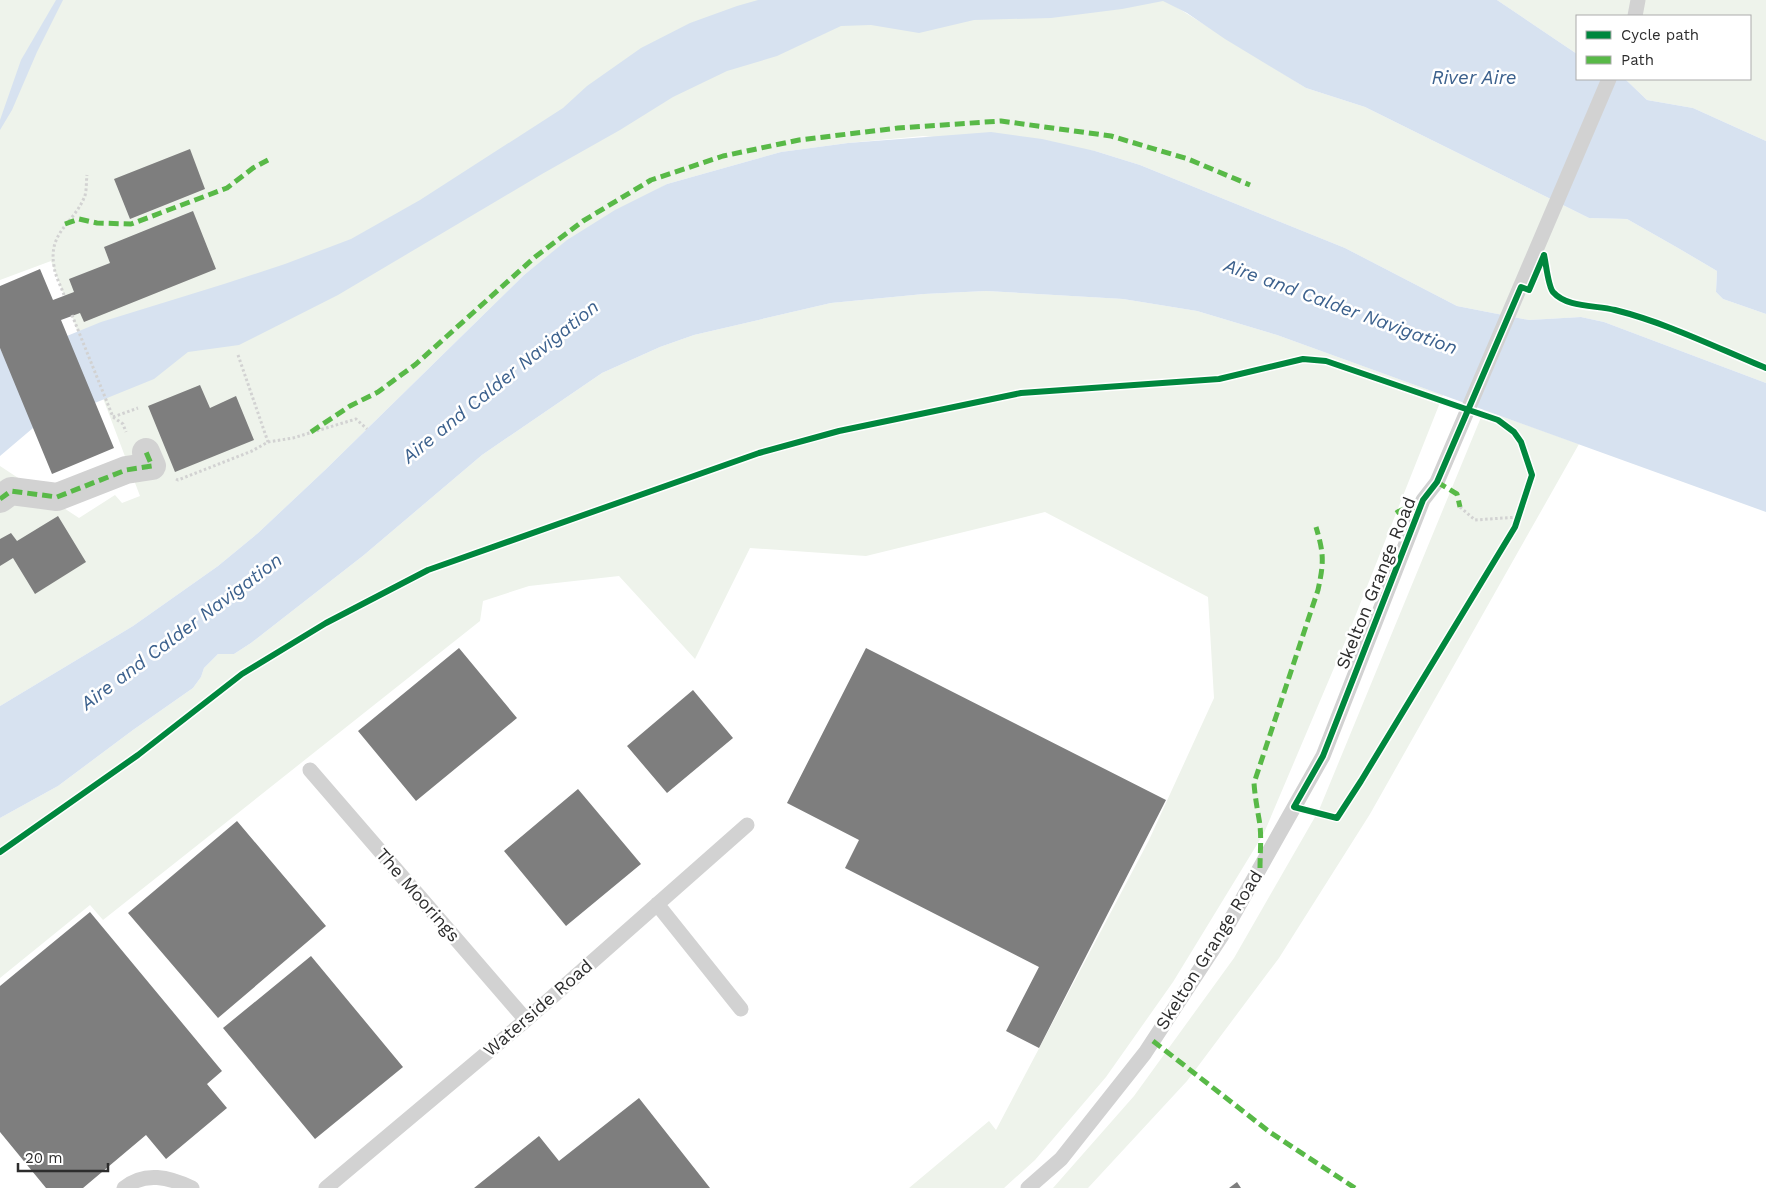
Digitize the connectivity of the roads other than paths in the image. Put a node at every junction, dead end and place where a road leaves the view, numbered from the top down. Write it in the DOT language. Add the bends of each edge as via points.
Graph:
graph roads {
  1 [pos="1609,80"];
  2 [pos="149,458"];
  3 [pos="0,499"];
  4 [pos="310,770"];
  5 [pos="747,825"];
  6 [pos="657,904"];
  7 [pos="741,1009"];
  8 [pos="526,1020"];
  9 [pos="124,1188"];
  10 [pos="192,1188"];
  11 [pos="326,1188"];
  12 [pos="1028,1188"];
  1 -- 12 [label="lane, Skelton Grange Road" via="1437,482 1424,500 1323,756 1221,937 1144,1053 1060,1159"];
  2 -- 3 [label="street" via="58,497 11,491"];
  4 -- 8 [label="lane, The Moorings"];
  5 -- 6 [label="lane, Waterside Road"];
  6 -- 7 [label="lane"];
  6 -- 8 [label="lane, Waterside Road"];
  8 -- 11 [label="lane, Waterside Road"];
  9 -- 10 [label="lane" via="147,1177 163,1177"];
}
